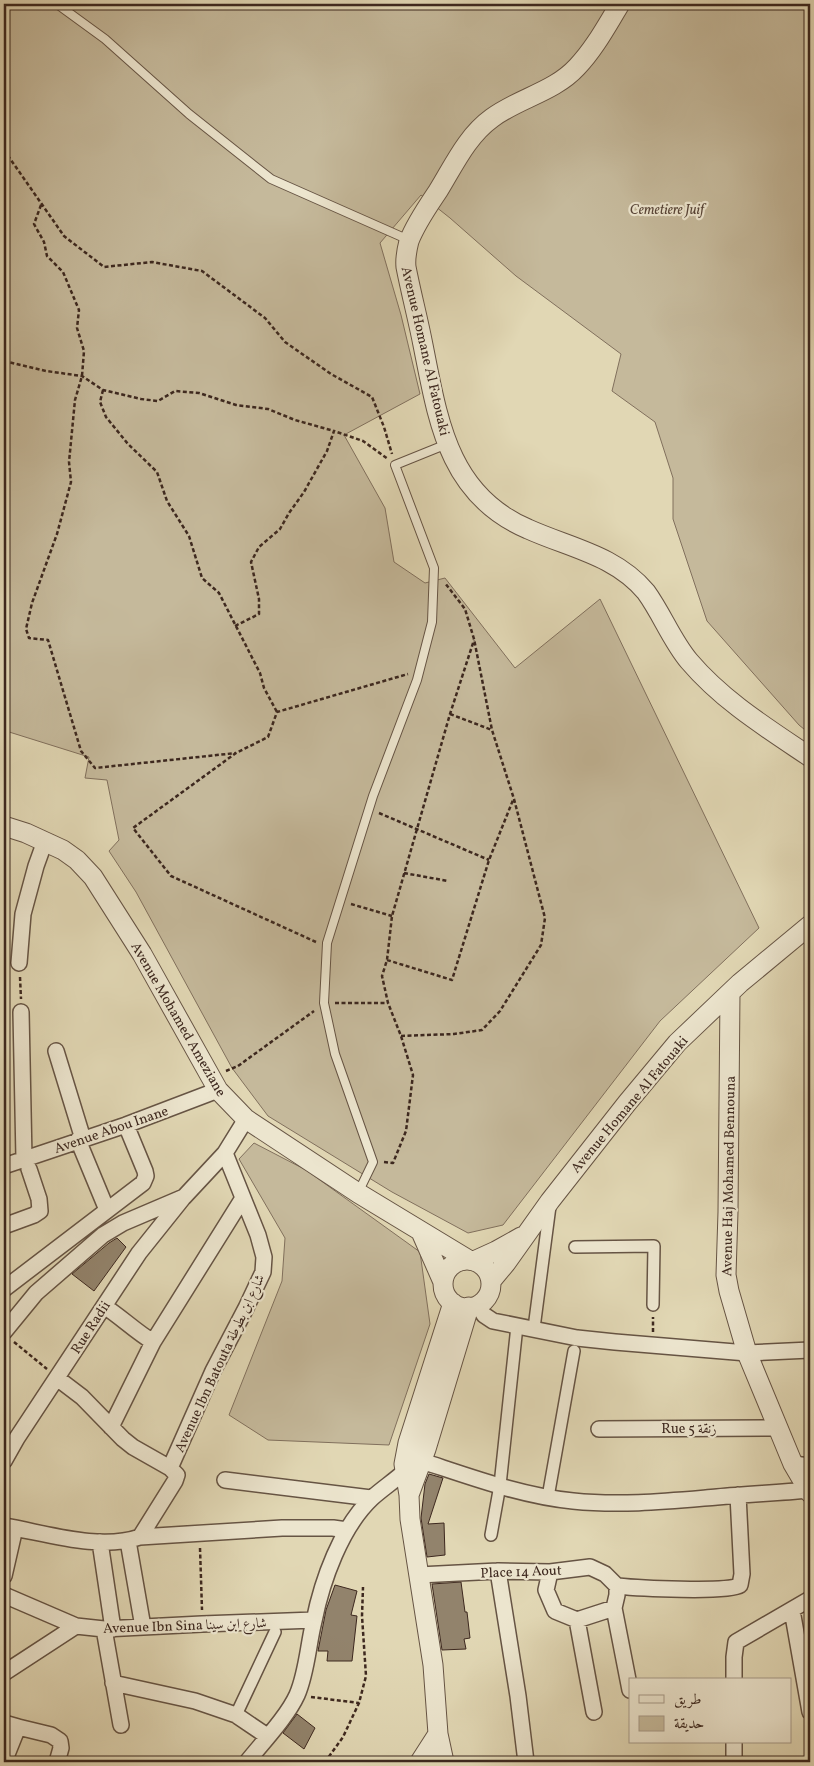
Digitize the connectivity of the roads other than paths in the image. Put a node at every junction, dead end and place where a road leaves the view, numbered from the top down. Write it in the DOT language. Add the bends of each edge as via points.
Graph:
graph roads {
  1 [pos="57,4"];
  2 [pos="620,4"];
  3 [pos="409,240"];
  4 [pos="447,444"];
  5 [pos="810,756"];
  6 [pos="4,826"];
  7 [pos="46,841"];
  8 [pos="810,925"];
  9 [pos="19,963"];
  10 [pos="730,992"];
  11 [pos="21,1012"];
  12 [pos="56,1051"];
  13 [pos="214,1084"];
  14 [pos="246,1119"];
  15 [pos="126,1125"];
  16 [pos="80,1140"];
  17 [pos="225,1153"];
  18 [pos="26,1164"];
  19 [pos="4,1166"];
  20 [pos="358,1193"];
  21 [pos="184,1197"];
  22 [pos="243,1198"];
  23 [pos="550,1201"];
  24 [pos="107,1210"];
  25 [pos="4,1226"];
  26 [pos="421,1232"];
  27 [pos="526,1234"];
  28 [pos="575,1247"];
  29 [pos="471,1260"];
  30 [pos="491,1280"];
  31 [pos="443,1282"];
  32 [pos="4,1289"];
  33 [pos="467,1305"];
  34 [pos="653,1305"];
  35 [pos="104,1306"];
  36 [pos="517,1326"];
  37 [pos="534,1328"];
  38 [pos="8,1336"];
  39 [pos="153,1342"];
  40 [pos="810,1350"];
  41 [pos="574,1351"];
  42 [pos="747,1353"];
  43 [pos="57,1378"];
  44 [pos="111,1427"];
  45 [pos="600,1428"];
  46 [pos="779,1428"];
  47 [pos="4,1461"];
  48 [pos="802,1465"];
  49 [pos="170,1468"];
  50 [pos="414,1470"];
  51 [pos="225,1480"];
  52 [pos="500,1485"];
  53 [pos="809,1492"];
  54 [pos="738,1495"];
  55 [pos="548,1497"];
  56 [pos="371,1498"];
  57 [pos="9,1527"];
  58 [pos="347,1530"];
  59 [pos="491,1535"];
  60 [pos="134,1539"];
  61 [pos="100,1542"];
  62 [pos="498,1571"];
  63 [pos="550,1572"];
  64 [pos="419,1575"];
  65 [pos="4,1576"];
  66 [pos="616,1586"];
  67 [pos="4,1595"];
  68 [pos="810,1600"];
  69 [pos="614,1608"];
  70 [pos="792,1610"];
  71 [pos="314,1620"];
  72 [pos="578,1620"];
  73 [pos="76,1626"];
  74 [pos="143,1627"];
  75 [pos="109,1629"];
  76 [pos="275,1632"];
  77 [pos="4,1672"];
  78 [pos="734,1678"];
  79 [pos="113,1683"];
  80 [pos="629,1685"];
  81 [pos="594,1712"];
  82 [pos="810,1712"];
  83 [pos="236,1715"];
  84 [pos="11,1725"];
  85 [pos="121,1725"];
  86 [pos="438,1734"];
  87 [pos="267,1736"];
  88 [pos="734,1744"];
  89 [pos="4,1762"];
  90 [pos="57,1762"];
  91 [pos="247,1762"];
  92 [pos="420,1762"];
  93 [pos="444,1762"];
  94 [pos="526,1762"];
  95 [pos="734,1762"];
  1 -- 3 [label="lane" via="105,39 189,114 271,179"];
  2 -- 3 [label="street, Avenue Homane Al Fatouaki" via="577,67 550,87 503,111 479,128 460,153"];
  3 -- 4 [label="street, Avenue Homane Al Fatouaki" via="405,260 408,280"];
  4 -- 5 [label="street, Avenue Homane Al Fatouaki" via="461,473 488,506 527,529 586,551 624,570 646,592 688,660 740,709"];
  4 -- 20 [label="lane" via="395,465 434,568 432,622 420,671 369,808 327,947 324,1003 335,1054 373,1162"];
  6 -- 7 [label="street, Avenue Mohamed Ameziane"];
  7 -- 9 [label="street" via="23,914"];
  7 -- 13 [label="street, Avenue Mohamed Ameziane" via="77,860 93,876 142,954"];
  8 -- 10 [label="street, Avenue Homane Al Fatouaki"];
  10 -- 23 [label="street, Avenue Homane Al Fatouaki" via="671,1050"];
  10 -- 42 [label="street, Avenue Haj Mohamed Bennouna" via="726,1274"];
  11 -- 18 [label="street"];
  12 -- 16 [label="street"];
  13 -- 14 [label="street, Avenue Mohamed Ameziane"];
  13 -- 15 [label="street, Avenue Abou Inane"];
  14 -- 17 [label="street, Rue Radii"];
  14 -- 20 [label="street, Avenue Mohamed Ameziane"];
  15 -- 16 [label="street, Avenue Abou Inane"];
  15 -- 24 [label="street" via="146,1176 143,1183"];
  16 -- 18 [label="street, Avenue Abou Inane"];
  16 -- 24 [label="street"];
  17 -- 21 [label="street, Rue Radii"];
  17 -- 22 [label="street, Avenue Ibn Batouta شارع ابن بطوطة"];
  18 -- 19 [label="street, Avenue Abou Inane"];
  18 -- 25 [label="street" via="40,1211"];
  20 -- 26 [label="street, Avenue Mohamed Ameziane"];
  21 -- 35 [label="street, Rue Radii" via="139,1253"];
  21 -- 38 [label="street" via="103,1235 36,1293"];
  22 -- 39 [label="street"];
  22 -- 49 [label="street, Avenue Ibn Batouta شارع ابن بطوطة" via="263,1251 263,1272 213,1371"];
  23 -- 27 [label="street, Avenue Homane Al Fatouaki"];
  23 -- 37 [label="street"];
  24 -- 32 [label="street"];
  26 -- 29 [label="street, Avenue Mohamed Ameziane"];
  26 -- 31 [label="street"];
  27 -- 29 [label="street, Avenue Homane Al Fatouaki" via="496,1252"];
  27 -- 30 [label="street, Avenue Homane Al Fatouaki"];
  28 -- 34 [label="street" via="654,1246"];
  29 -- 30 [label="street" via="482,1265"];
  29 -- 31 [label="street" via="458,1261 450,1266"];
  30 -- 33 [label="street" via="488,1295"];
  31 -- 33 [label="street" via="447,1297"];
  33 -- 36 [label="street" via="491,1320"];
  33 -- 50 [label="street" via="408,1443 404,1464"];
  35 -- 39 [label="street"];
  35 -- 43 [label="street, Rue Radii"];
  36 -- 37 [label="street"];
  36 -- 52 [label="street"];
  37 -- 42 [label="street" via="577,1338"];
  39 -- 44 [label="street"];
  40 -- 42 [label="street"];
  41 -- 55 [label="street"];
  42 -- 46 [label="street, Avenue Haj Mohamed Bennouna"];
  43 -- 44 [label="street" via="82,1397"];
  43 -- 47 [label="street, Rue Radii"];
  44 -- 49 [label="street" via="133,1447"];
  45 -- 46 [label="street, Rue 5 زنقة"];
  46 -- 48 [label="street, Avenue Haj Mohamed Bennouna"];
  48 -- 53 [label="street, Avenue Haj Mohamed Bennouna"];
  49 -- 60 [label="street, Avenue Ibn Batouta شارع ابن بطوطة" via="177,1475 175,1481"];
  50 -- 52 [label="street"];
  50 -- 56 [label="street"];
  50 -- 64 [label="street" via="409,1495 410,1518"];
  51 -- 56 [label="street"];
  52 -- 55 [label="street"];
  52 -- 59 [label="street"];
  53 -- 54 [label="street"];
  54 -- 55 [label="street" via="634,1503"];
  54 -- 66 [label="street" via="740,1585 687,1589"];
  56 -- 58 [label="street"];
  57 -- 61 [label="street"];
  57 -- 65 [label="street"];
  58 -- 60 [label="street" via="282,1528"];
  58 -- 71 [label="street" via="328,1573"];
  60 -- 61 [label="street"];
  60 -- 74 [label="street"];
  61 -- 75 [label="street"];
  62 -- 63 [label="street, Place 14 Aout"];
  62 -- 64 [label="street, Place 14 Aout"];
  62 -- 94 [label="street"];
  63 -- 66 [label="street, Place 14 Aout" via="590,1567 605,1574"];
  63 -- 72 [label="street" via="546,1590 555,1611"];
  64 -- 86 [label="street" via="433,1665"];
  66 -- 69 [label="street"];
  67 -- 73 [label="street, Avenue Ibn Sina شارع ابن سينا"];
  68 -- 70 [label="street"];
  69 -- 72 [label="street"];
  69 -- 80 [label="street"];
  70 -- 78 [label="street" via="739,1640 734,1646"];
  70 -- 82 [label="street"];
  71 -- 74 [label="street, Avenue Ibn Sina شارع ابن سينا"];
  71 -- 87 [label="street" via="297,1696"];
  72 -- 81 [label="street"];
  73 -- 75 [label="street, Avenue Ibn Sina شارع ابن سينا"];
  73 -- 77 [label="street"];
  74 -- 75 [label="street, Avenue Ibn Sina شارع ابن سينا"];
  75 -- 79 [label="street"];
  76 -- 83 [label="street"];
  79 -- 83 [label="street" via="195,1701"];
  79 -- 85 [label="street"];
  83 -- 87 [label="street"];
  84 -- 89 [label="street"];
  84 -- 90 [label="street" via="51,1735 60,1741"];
  86 -- 92 [label="street"];
  86 -- 93 [label="street"];
  87 -- 91 [label="street"];
  88 -- 95 [label="street"];
}
